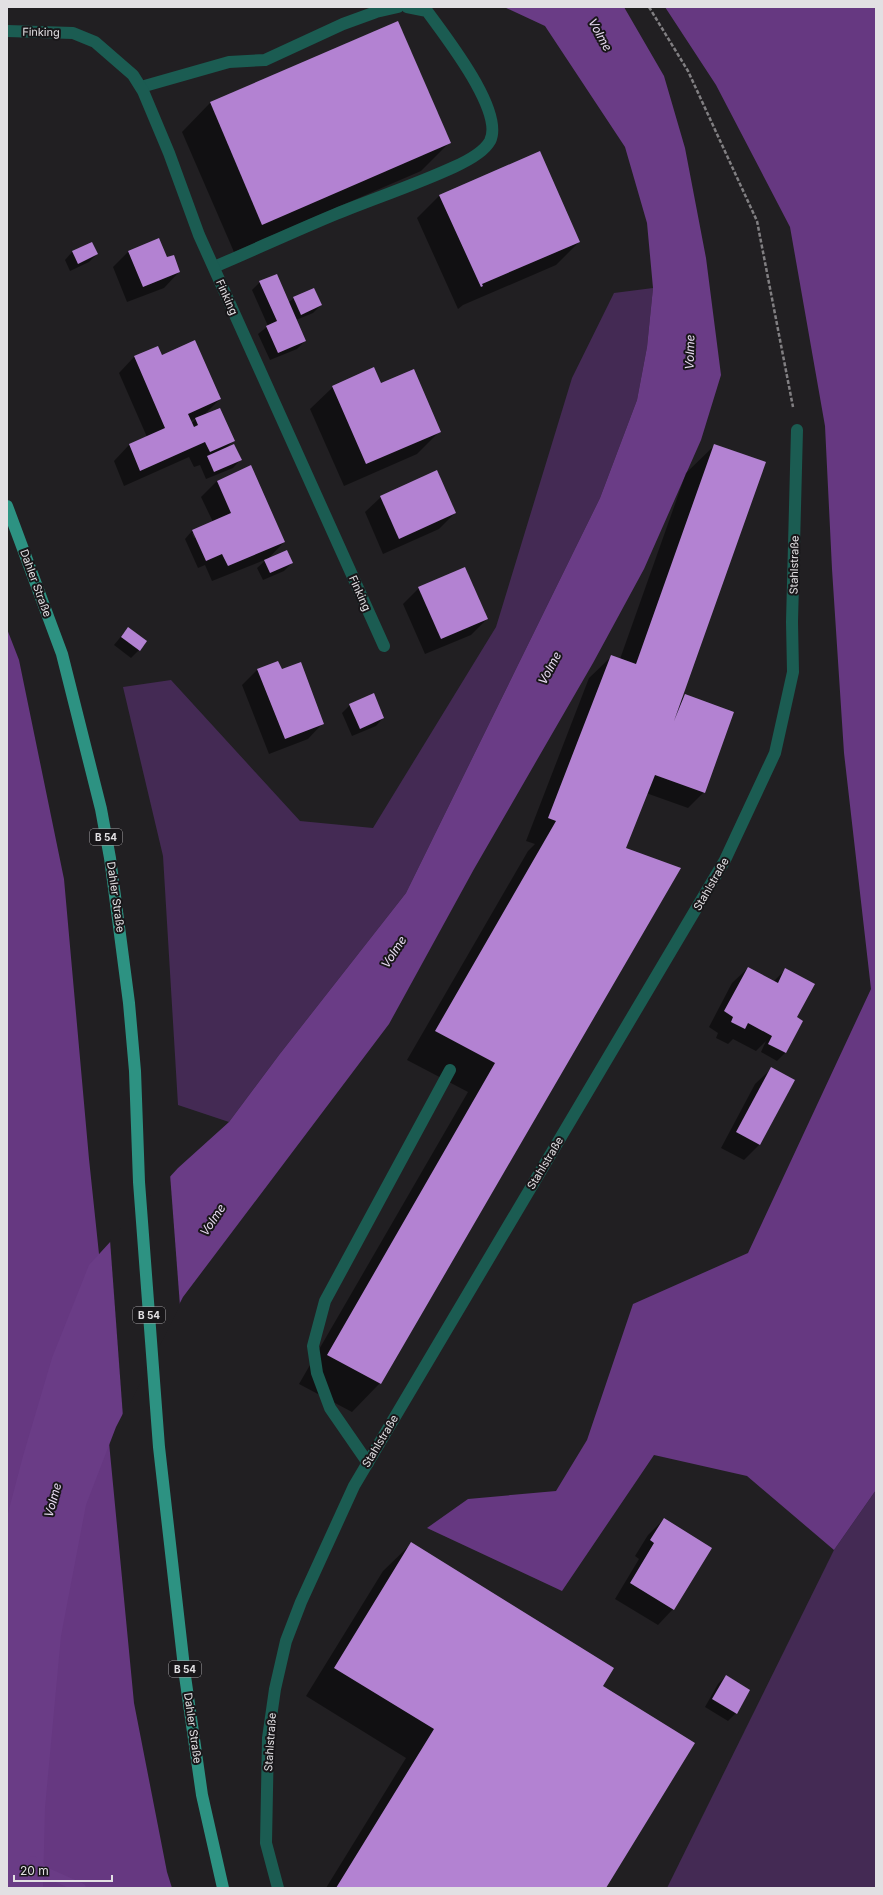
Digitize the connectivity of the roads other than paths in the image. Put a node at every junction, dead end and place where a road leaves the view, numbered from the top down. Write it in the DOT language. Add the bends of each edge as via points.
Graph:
graph roads {
  1 [pos="398,7"];
  2 [pos="407,7"];
  3 [pos="7,31"];
  4 [pos="141,87"];
  5 [pos="214,267"];
  6 [pos="797,430"];
  7 [pos="7,506"];
  8 [pos="384,646"];
  9 [pos="450,1070"];
  10 [pos="368,1463"];
  11 [pos="223,1888"];
  12 [pos="278,1888"];
  1 -- 4 [label="street" via="343,24 265,60 229,62"];
  2 -- 5 [label="street" via="427,11 473,76 492,126 490,141 481,151 455,167 336,214"];
  3 -- 4 [label="street, Finking" via="73,33 84,37 95,42 116,59 134,75"];
  4 -- 5 [label="street, Finking"];
  5 -- 8 [label="street, Finking"];
  6 -- 10 [label="street, Stahlstraße" via="793,672 775,753 725,860"];
  7 -- 11 [label="main road, Dahler Straße / B 54" via="62,654 101,808 118,906 135,1071 139,1182 159,1447 185,1676 202,1795"];
  9 -- 10 [label="street" via="325,1301 313,1346 317,1372 330,1408"];
  10 -- 12 [label="street, Stahlstraße" via="354,1486 301,1602 286,1641 275,1688 268,1738 266,1843"];
}
